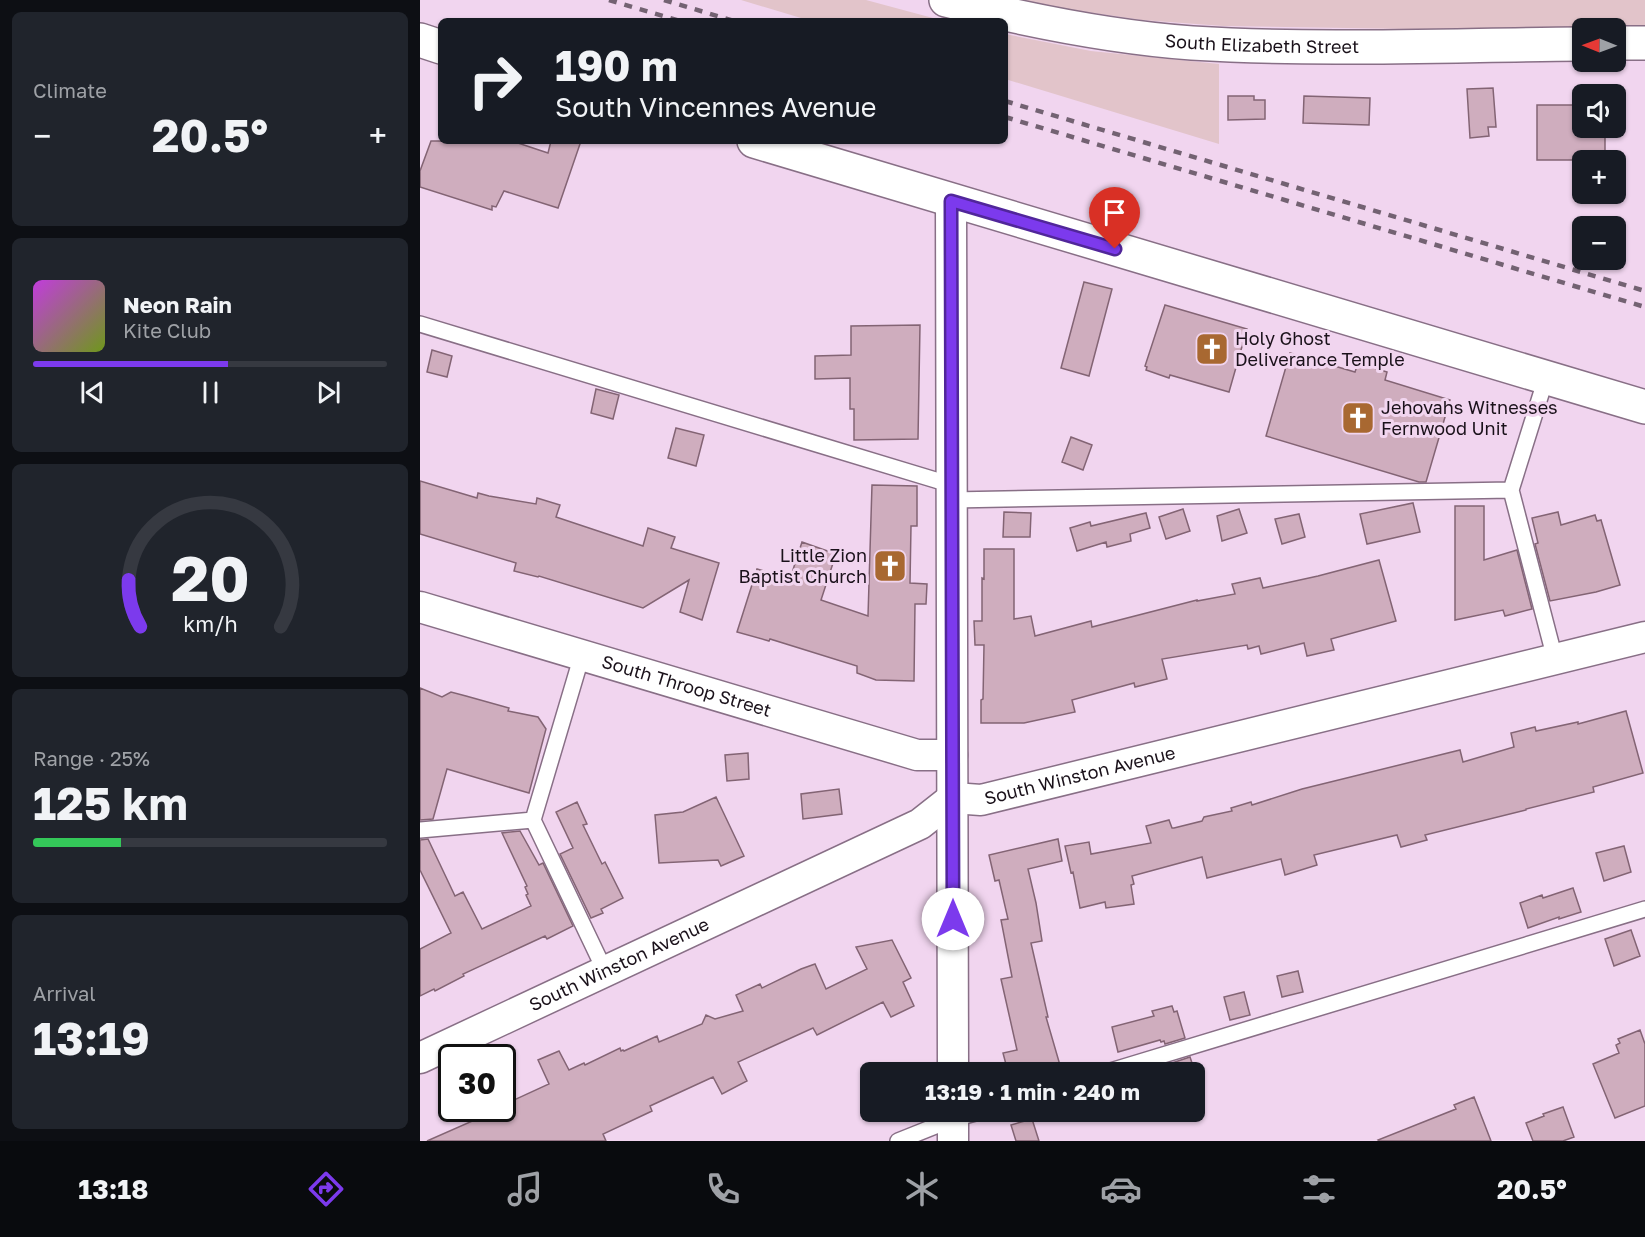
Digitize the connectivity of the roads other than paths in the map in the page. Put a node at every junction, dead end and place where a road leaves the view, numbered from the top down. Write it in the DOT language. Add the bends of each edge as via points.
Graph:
graph roads {
  1 [pos="946,0"];
  2 [pos="420,40"];
  3 [pos="1626,43"];
  4 [pos="1645,43"];
  5 [pos="1572,44"];
  6 [pos="438,46"];
  7 [pos="764,144"];
  8 [pos="951,201"];
  9 [pos="420,324"];
  10 [pos="1546,378"];
  11 [pos="1645,407"];
  12 [pos="1511,490"];
  13 [pos="952,492"];
  14 [pos="420,607"];
  15 [pos="1645,637"];
  16 [pos="582,655"];
  17 [pos="1555,659"];
  18 [pos="952,755"];
  19 [pos="953,798"];
  20 [pos="533,820"];
  21 [pos="420,830"];
  22 [pos="1645,909"];
  23 [pos="605,971"];
  24 [pos="420,1058"];
  25 [pos="953,1062"];
  26 [pos="1140,1062"];
  27 [pos="957,1122"];
  28 [pos="898,1141"];
  1 -- 5 [label="main road, South Elizabeth Street" via="1111,34 1191,42 1295,47"];
  2 -- 6 [label="main road"];
  3 -- 4 [label="main road"];
  7 -- 8 [label="main road"];
  8 -- 10 [label="main road"];
  8 -- 13 [label="street"];
  9 -- 13 [label="lane"];
  10 -- 11 [label="main road"];
  10 -- 12 [label="lane"];
  12 -- 13 [label="lane"];
  12 -- 17 [label="lane"];
  13 -- 18 [label="street"];
  14 -- 16 [label="street, South Throop Street"];
  15 -- 17 [label="street, South Winston Avenue"];
  16 -- 18 [label="street, South Throop Street" via="917,755"];
  16 -- 20 [label="lane"];
  17 -- 19 [label="street, South Winston Avenue" via="981,800"];
  18 -- 19 [label="street"];
  19 -- 23 [label="street, South Winston Avenue" via="920,824"];
  19 -- 25 [label="street"];
  20 -- 21 [label="lane"];
  20 -- 23 [label="lane"];
  22 -- 26 [label="lane"];
  23 -- 24 [label="street, South Winston Avenue"];
  27 -- 28 [label="lane"];
}
